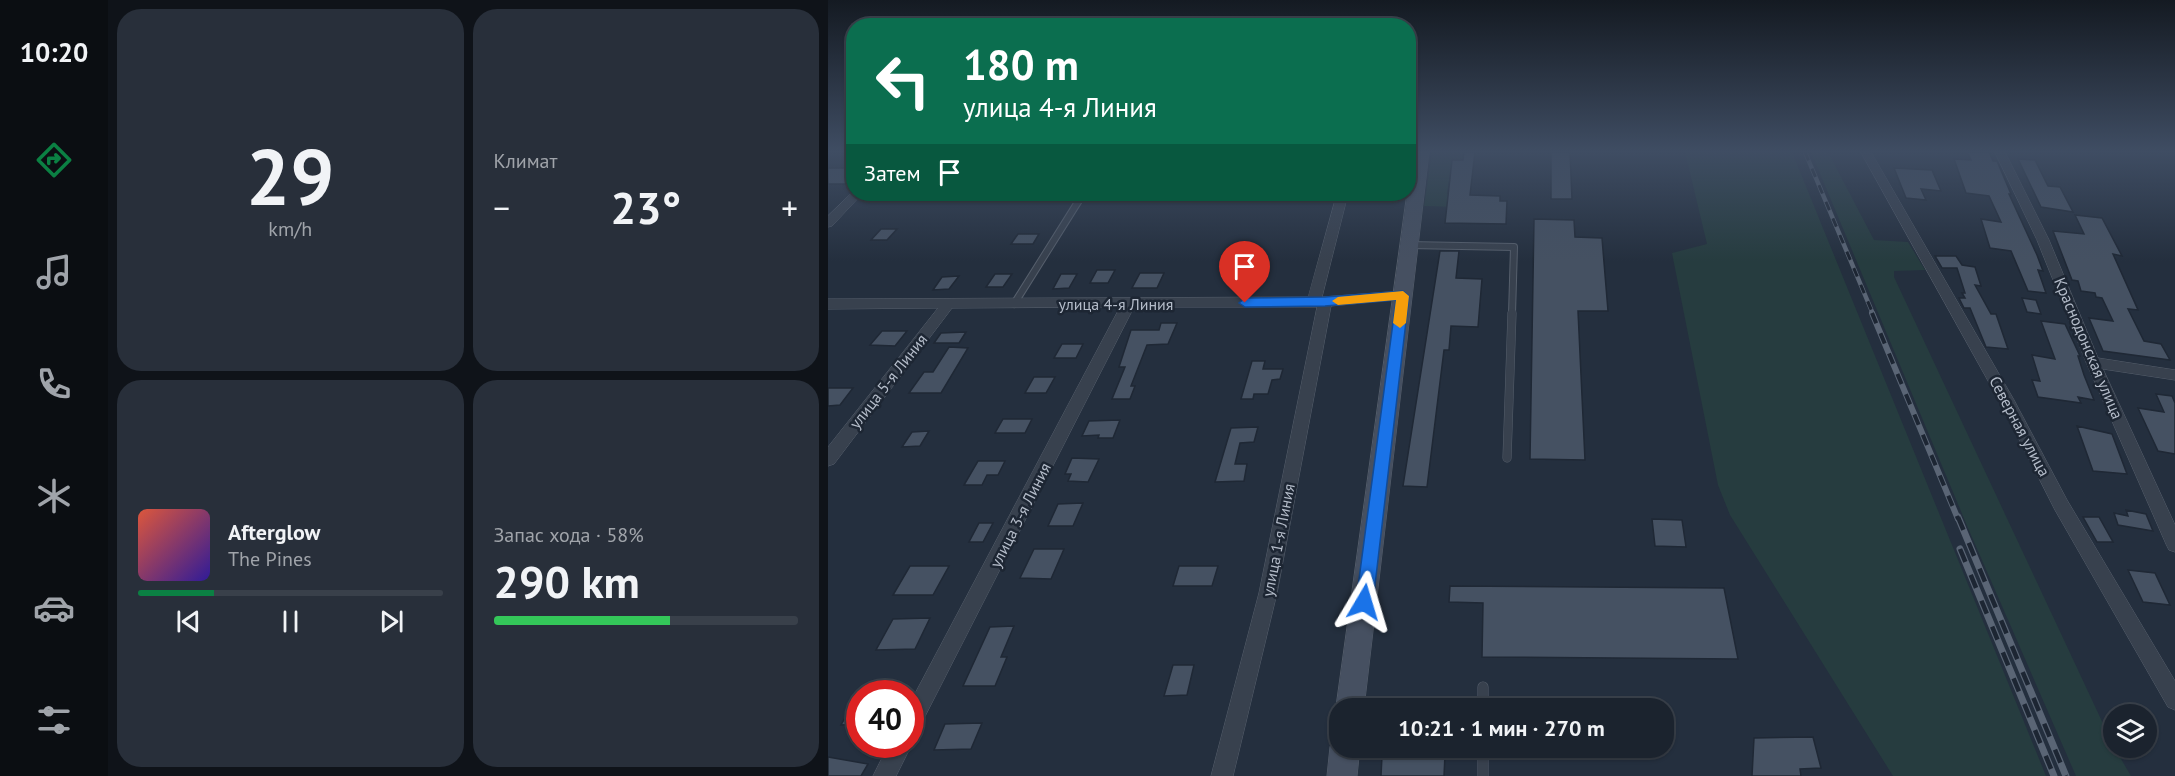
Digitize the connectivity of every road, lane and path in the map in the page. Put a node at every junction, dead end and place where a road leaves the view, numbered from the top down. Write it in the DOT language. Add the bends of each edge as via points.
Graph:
graph roads {
  1 [pos="1886,188"];
  2 [pos="2018,188"];
  3 [pos="849,201"];
  4 [pos="1079,201"];
  5 [pos="1341,201"];
  6 [pos="1415,201"];
  7 [pos="828,223"];
  8 [pos="1409,245"];
  9 [pos="1403,296"];
  10 [pos="1320,302"];
  11 [pos="949,303"];
  12 [pos="828,304"];
  13 [pos="1014,304"];
  14 [pos="1129,304"];
  15 [pos="2093,362"];
  16 [pos="2175,375"];
  17 [pos="1507,458"];
  18 [pos="828,459"];
  19 [pos="2175,544"];
  20 [pos="1483,687"];
  21 [pos="924,698"];
  22 [pos="1351,698"];
  23 [pos="1483,698"];
  24 [pos="2175,700"];
  25 [pos="894,758"];
  26 [pos="1344,758"];
  27 [pos="1483,758"];
  28 [pos="884,776"];
  29 [pos="1222,776"];
  30 [pos="1342,776"];
  31 [pos="1483,776"];
  1 -- 24 [label="street, Северная улица" via="2061,505"];
  2 -- 15 [label="street, Краснодонская улица"];
  3 -- 7 [label="street"];
  4 -- 13 [label="lane"];
  5 -- 10 [label="street, улица 1-я Линия"];
  6 -- 8 [label="street"];
  8 -- 9 [label="street"];
  8 -- 17 [label="lane" via="1514,247"];
  9 -- 10 [label="street, улица 4-я Линия"];
  9 -- 22 [label="street"];
  10 -- 14 [label="street, улица 4-я Линия"];
  10 -- 29 [label="street, улица 1-я Линия" via="1268,593"];
  11 -- 12 [label="street, улица 4-я Линия"];
  11 -- 13 [label="street, улица 4-я Линия"];
  11 -- 18 [label="street, улица 5-я Линия"];
  13 -- 14 [label="street, улица 4-я Линия"];
  14 -- 21 [label="street, улица 3-я Линия"];
  15 -- 16 [label="street"];
  15 -- 19 [label="street, Краснодонская улица"];
  20 -- 23 [label="lane"];
  25 -- 28 [label="street"];
  26 -- 30 [label="street"];
  27 -- 31 [label="lane"];
}
